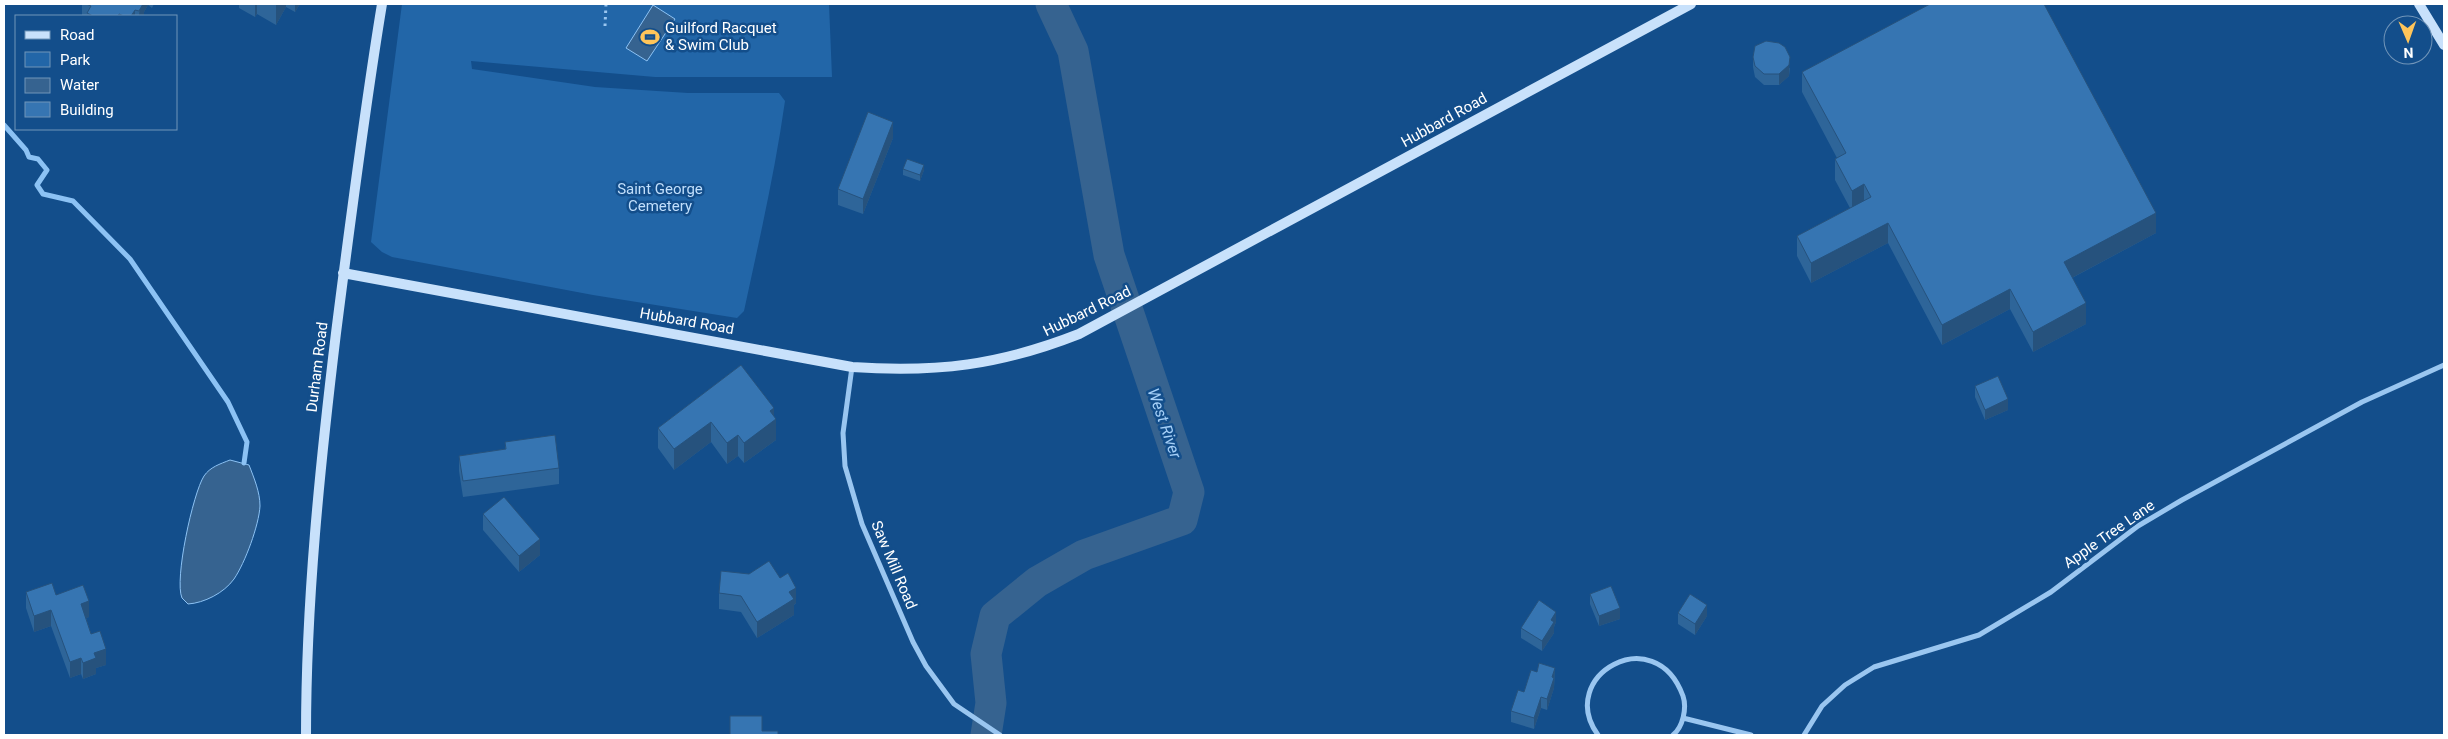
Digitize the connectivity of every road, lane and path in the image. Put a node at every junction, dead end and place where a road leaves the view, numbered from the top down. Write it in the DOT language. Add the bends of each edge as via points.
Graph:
graph roads {
  1 [pos="382,4"];
  2 [pos="606,4"];
  3 [pos="1691,4"];
  4 [pos="2419,4"];
  5 [pos="605,26"];
  6 [pos="2444,44"];
  7 [pos="343,273"];
  8 [pos="2444,365"];
  9 [pos="852,367"];
  10 [pos="1683,718"];
  11 [pos="306,735"];
  12 [pos="1000,735"];
  13 [pos="1598,735"];
  14 [pos="1673,735"];
  15 [pos="1751,735"];
  16 [pos="1804,735"];
  1 -- 7 [label="street, Durham Road"];
  2 -- 5 [label="path"];
  3 -- 9 [label="street, Hubbard Road" via="1079,334 1040,350 947,368 902,371"];
  4 -- 6 [label="street"];
  7 -- 9 [label="street, Hubbard Road"];
  7 -- 11 [label="street, Durham Road" via="324,433 306,664"];
  8 -- 16 [label="street, Apple Tree Lane" via="2362,402 2182,500 2138,526 2044,597 1979,635 1874,667 1845,685 1822,706"];
  9 -- 12 [label="street, Saw Mill Road" via="843,436 845,466 852,495 917,650 954,704"];
  10 -- 13 [label="street" via="1684,700 1677,680 1660,664 1641,658 1621,660 1604,670 1591,688 1588,709 1592,727"];
  10 -- 14 [label="street"];
  10 -- 15 [label="street"];
}
